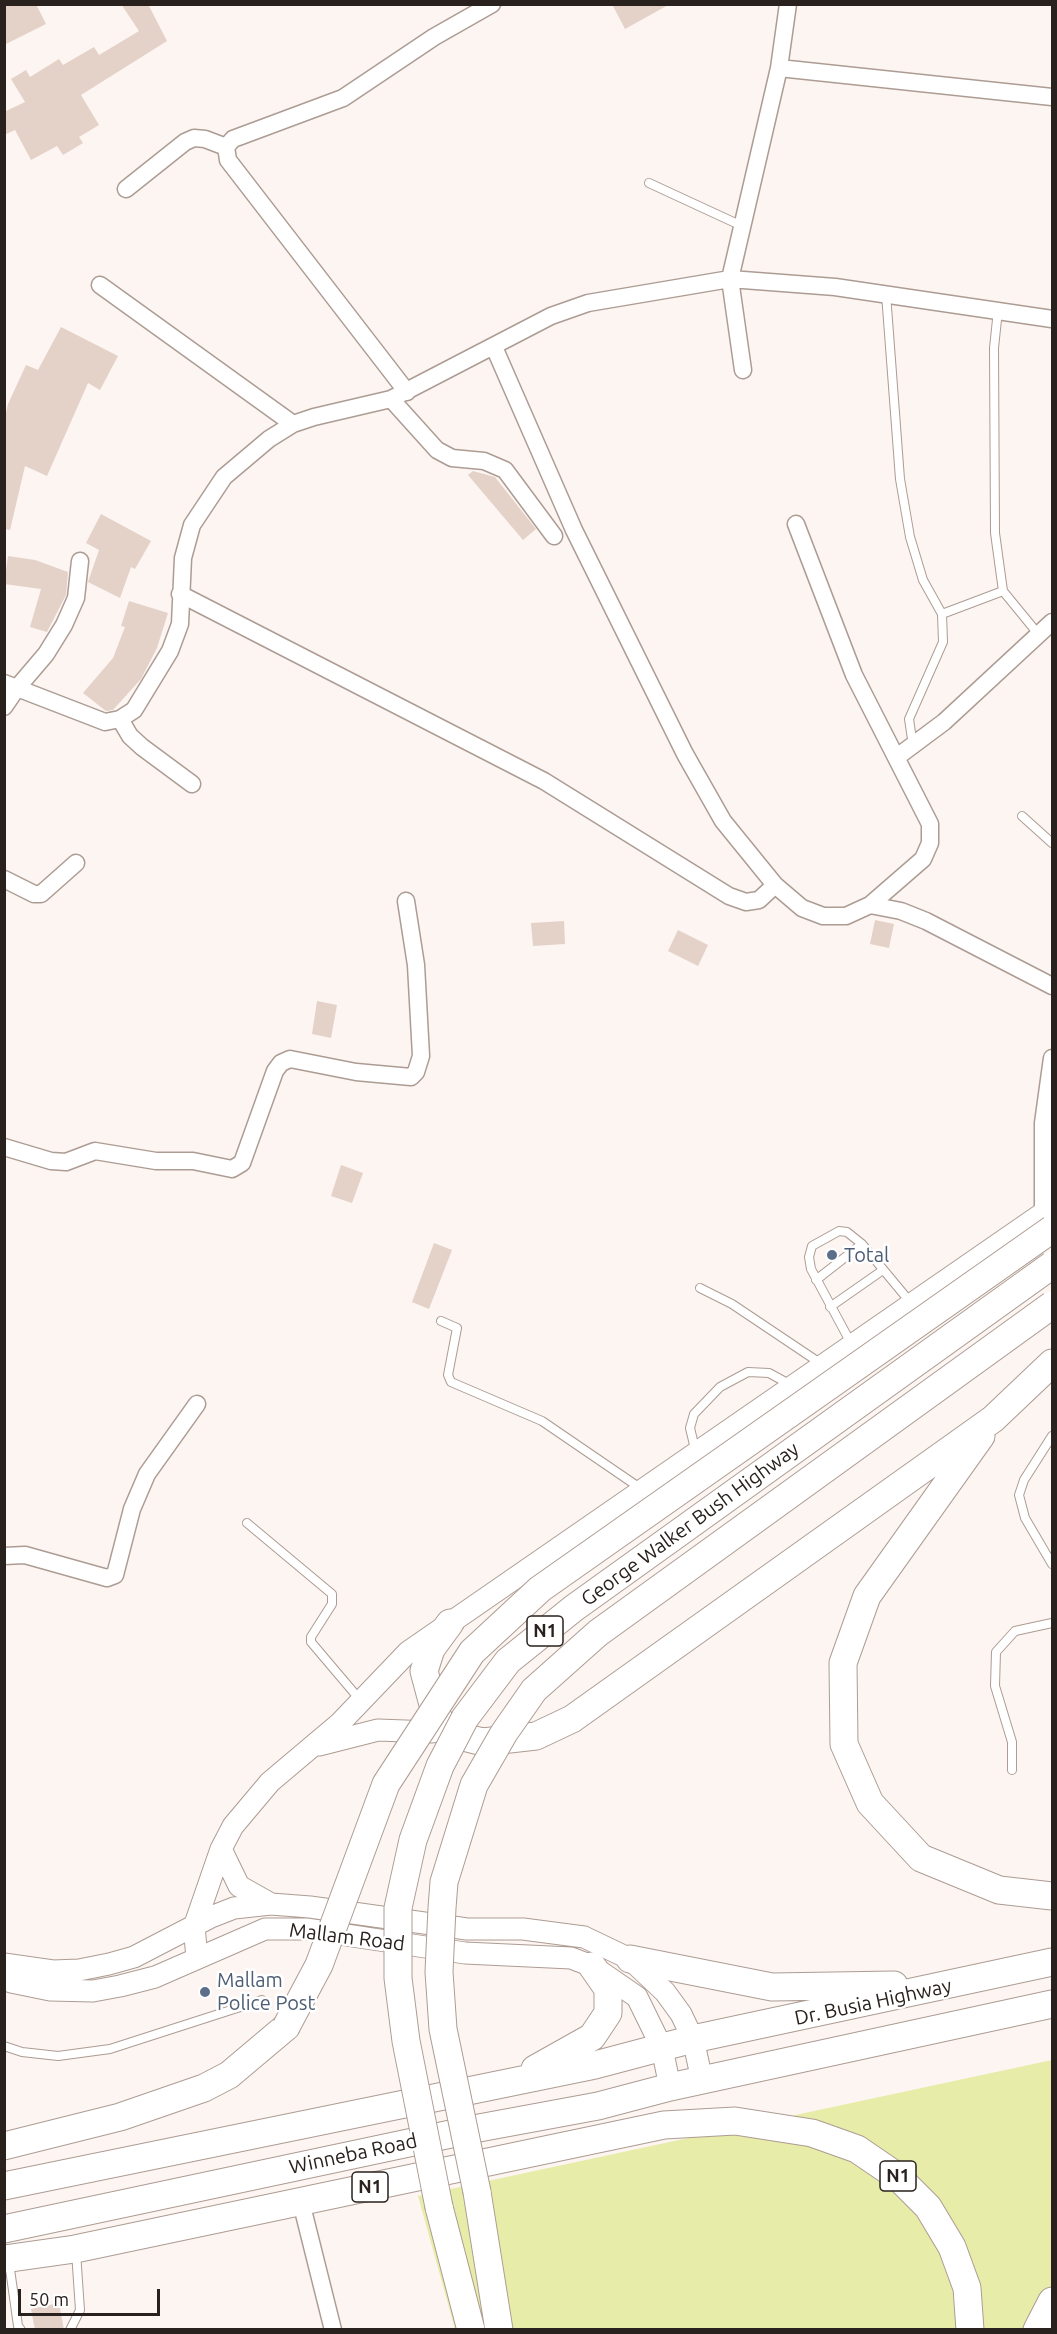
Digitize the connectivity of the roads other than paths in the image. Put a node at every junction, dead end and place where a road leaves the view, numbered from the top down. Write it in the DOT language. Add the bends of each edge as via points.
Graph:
graph roads {
  1 [pos="492,4"];
  2 [pos="788,4"];
  3 [pos="779,68"];
  4 [pos="1053,97"];
  5 [pos="226,147"];
  6 [pos="649,183"];
  7 [pos="126,189"];
  8 [pos="742,226"];
  9 [pos="730,279"];
  10 [pos="100,285"];
  11 [pos="886,294"];
  12 [pos="998,310"];
  13 [pos="1053,319"];
  14 [pos="494,347"];
  15 [pos="743,370"];
  16 [pos="399,395"];
  17 [pos="293,424"];
  18 [pos="796,524"];
  19 [pos="554,536"];
  20 [pos="80,561"];
  21 [pos="1003,591"];
  22 [pos="180,594"];
  23 [pos="942,614"];
  24 [pos="1053,622"];
  25 [pos="1038,635"];
  26 [pos="11,685"];
  27 [pos="4,707"];
  28 [pos="120,719"];
  29 [pos="913,747"];
  30 [pos="897,757"];
  31 [pos="192,784"];
  32 [pos="1022,816"];
  33 [pos="1053,843"];
  34 [pos="75,863"];
  35 [pos="4,879"];
  36 [pos="775,885"];
  37 [pos="406,901"];
  38 [pos="870,905"];
  39 [pos="1053,986"];
  40 [pos="1053,1058"];
  41 [pos="4,1147"];
  42 [pos="1049,1216"];
  43 [pos="862,1244"];
  44 [pos="1053,1265"];
  45 [pos="883,1270"];
  46 [pos="816,1280"];
  47 [pos="700,1288"];
  48 [pos="912,1304"];
  49 [pos="1053,1305"];
  50 [pos="830,1307"];
  51 [pos="441,1321"];
  52 [pos="852,1345"];
  53 [pos="1053,1363"];
  54 [pos="824,1365"];
  55 [pos="794,1386"];
  56 [pos="197,1404"];
  57 [pos="993,1419"];
  58 [pos="1053,1436"];
  59 [pos="696,1453"];
  60 [pos="643,1490"];
  61 [pos="247,1523"];
  62 [pos="4,1556"];
  63 [pos="1053,1564"];
  64 [pos="450,1623"];
  65 [pos="1053,1623"];
  66 [pos="361,1701"];
  67 [pos="447,1734"];
  68 [pos="310,1748"];
  69 [pos="1012,1770"];
  70 [pos="221,1849"];
  71 [pos="1053,1896"];
  72 [pos="271,1904"];
  73 [pos="194,1927"];
  74 [pos="197,1957"];
  75 [pos="630,1959"];
  76 [pos="1053,1962"];
  77 [pos="4,1964"];
  78 [pos="592,1966"];
  79 [pos="4,1977"];
  80 [pos="955,1985"];
  81 [pos="262,2000"];
  82 [pos="1053,2004"];
  83 [pos="693,2039"];
  84 [pos="4,2046"];
  85 [pos="662,2048"];
  86 [pos="514,2080"];
  87 [pos="702,2080"];
  88 [pos="670,2087"];
  89 [pos="4,2146"];
  90 [pos="4,2186"];
  91 [pos="301,2202"];
  92 [pos="4,2229"];
  93 [pos="75,2249"];
  94 [pos="7,2258"];
  95 [pos="1053,2301"];
  96 [pos="21,2330"];
  97 [pos="70,2330"];
  98 [pos="333,2330"];
  99 [pos="471,2330"];
  100 [pos="499,2330"];
  101 [pos="970,2330"];
  102 [pos="1037,2330"];
  1 -- 5 [label="street" via="434,37 343,98 233,139"];
  2 -- 3 [label="street"];
  3 -- 4 [label="street"];
  3 -- 8 [label="street"];
  5 -- 7 [label="street" via="194,138"];
  5 -- 16 [label="street" via="228,160"];
  6 -- 8 [label="lane"];
  8 -- 9 [label="street"];
  9 -- 11 [label="street"];
  9 -- 14 [label="street" via="588,303 551,316"];
  9 -- 15 [label="street"];
  10 -- 17 [label="street"];
  11 -- 12 [label="street"];
  11 -- 23 [label="lane" via="900,479 910,537 923,580"];
  12 -- 13 [label="street"];
  12 -- 21 [label="lane" via="994,348 995,533"];
  14 -- 16 [label="street"];
  14 -- 36 [label="street" via="574,530 685,754 723,821"];
  16 -- 17 [label="street"];
  16 -- 19 [label="street" via="437,450 452,458 484,460 505,470"];
  17 -- 22 [label="street" via="224,477 192,525 183,558"];
  18 -- 30 [label="street" via="854,675"];
  20 -- 26 [label="street" via="76,598 64,626 46,654"];
  21 -- 23 [label="lane"];
  21 -- 25 [label="lane"];
  22 -- 28 [label="street" via="180,624 170,651 134,710"];
  22 -- 36 [label="street" via="544,781 729,896 746,902 759,900"];
  23 -- 29 [label="lane" via="943,642 909,719"];
  24 -- 25 [label="street"];
  25 -- 29 [label="street"];
  26 -- 27 [label="street"];
  26 -- 28 [label="street" via="105,722"];
  28 -- 31 [label="street" via="142,747"];
  29 -- 30 [label="street"];
  30 -- 38 [label="street" via="930,824 930,843 923,859"];
  32 -- 33 [label="lane"];
  34 -- 35 [label="street" via="41,894"];
  36 -- 38 [label="street" via="802,908 823,916 846,916"];
  37 -- 41 [label="street" via="416,965 422,1056 411,1077 356,1072 290,1059 281,1063 243,1163 232,1169 95,1151 66,1162 51,1161"];
  38 -- 39 [label="street" via="902,911 926,921"];
  40 -- 42 [label="street" via="1043,1123"];
  42 -- 48 [label="street"];
  42 -- 89 [label="highway, N1, bridge" via="540,1589 472,1652 386,1784 319,1965 286,2027 229,2075 204,2088 120,2117"];
  43 -- 45 [label="lane"];
  43 -- 46 [label="lane"];
  43 -- 46 [label="lane" via="847,1232 839,1231 812,1246 809,1257"];
  44 -- 99 [label="highway, George Walker Bush Highway / N1, bridge" via="574,1608 508,1661 465,1718 440,1766 413,1840 398,1908 398,1978 440,2207"];
  45 -- 48 [label="lane"];
  45 -- 50 [label="lane"];
  46 -- 50 [label="lane"];
  47 -- 54 [label="lane" via="732,1304"];
  48 -- 52 [label="street"];
  49 -- 100 [label="highway, George Walker Bush Highway / N1, bridge" via="598,1633 534,1690 474,1785 444,1882 439,1972 444,2029 477,2192"];
  50 -- 52 [label="lane"];
  51 -- 60 [label="lane" via="453,1324 457,1332 448,1375 451,1382 542,1421"];
  52 -- 54 [label="street"];
  53 -- 57 [label="highway"];
  54 -- 55 [label="street"];
  55 -- 59 [label="street"];
  55 -- 59 [label="lane" via="769,1373 748,1372 720,1387 694,1414 690,1428"];
  56 -- 62 [label="street" via="147,1474 132,1509 115,1575 107,1578 25,1555"];
  57 -- 67 [label="highway" via="572,1719 536,1736 483,1742"];
  57 -- 71 [label="highway" via="867,1596 843,1663 844,1744 870,1803 921,1858 999,1890"];
  58 -- 63 [label="lane" via="1024,1480 1019,1495 1025,1518"];
  59 -- 60 [label="street"];
  60 -- 64 [label="street"];
  61 -- 66 [label="lane" via="332,1594 332,1604 311,1642"];
  64 -- 66 [label="street" via="408,1652"];
  64 -- 67 [label="highway" via="431,1649 424,1671 435,1712"];
  65 -- 69 [label="lane" via="1015,1631 996,1652 995,1686 1012,1742"];
  66 -- 68 [label="street"];
  67 -- 68 [label="street" via="378,1730"];
  68 -- 70 [label="street" via="259,1794 233,1826"];
  70 -- 72 [label="street" via="239,1886"];
  70 -- 73 [label="street"];
  72 -- 73 [label="street" via="234,1908"];
  72 -- 75 [label="street" via="467,1929 523,1929 584,1936"];
  73 -- 74 [label="street"];
  73 -- 77 [label="street" via="134,1957 79,1970 53,1971"];
  74 -- 78 [label="street, Mallam Road" via="266,1929 306,1929 465,1953 571,1959"];
  74 -- 79 [label="street, Mallam Road" via="155,1977 93,1991 31,1987"];
  75 -- 80 [label="highway" via="772,1987"];
  75 -- 83 [label="street" via="666,1992"];
  76 -- 80 [label="highway, Dr. Busia Highway"];
  78 -- 85 [label="street, Mallam Road" via="638,1997"];
  78 -- 86 [label="highway" via="608,1989 608,2013 592,2037"];
  80 -- 83 [label="highway, Dr. Busia Highway"];
  81 -- 84 [label="lane" via="110,2049 58,2056"];
  82 -- 87 [label="highway, Dr. Busia Highway"];
  83 -- 85 [label="highway, Winneba Road"];
  83 -- 87 [label="street"];
  85 -- 86 [label="highway, Winneba Road"];
  85 -- 88 [label="street, Mallam Road"];
  86 -- 90 [label="highway, Winneba Road"];
  87 -- 88 [label="highway, Winneba Road"];
  88 -- 92 [label="highway, Winneba Road" via="598,2106"];
  91 -- 93 [label="highway, N1"];
  91 -- 98 [label="street"];
  91 -- 101 [label="highway, N1" via="664,2125 735,2121 812,2133 857,2149 898,2177 928,2207 952,2247 967,2288"];
  93 -- 94 [label="highway, N1"];
  93 -- 97 [label="lane" via="80,2310"];
  94 -- 96 [label="lane"];
  95 -- 102 [label="highway"];
}
